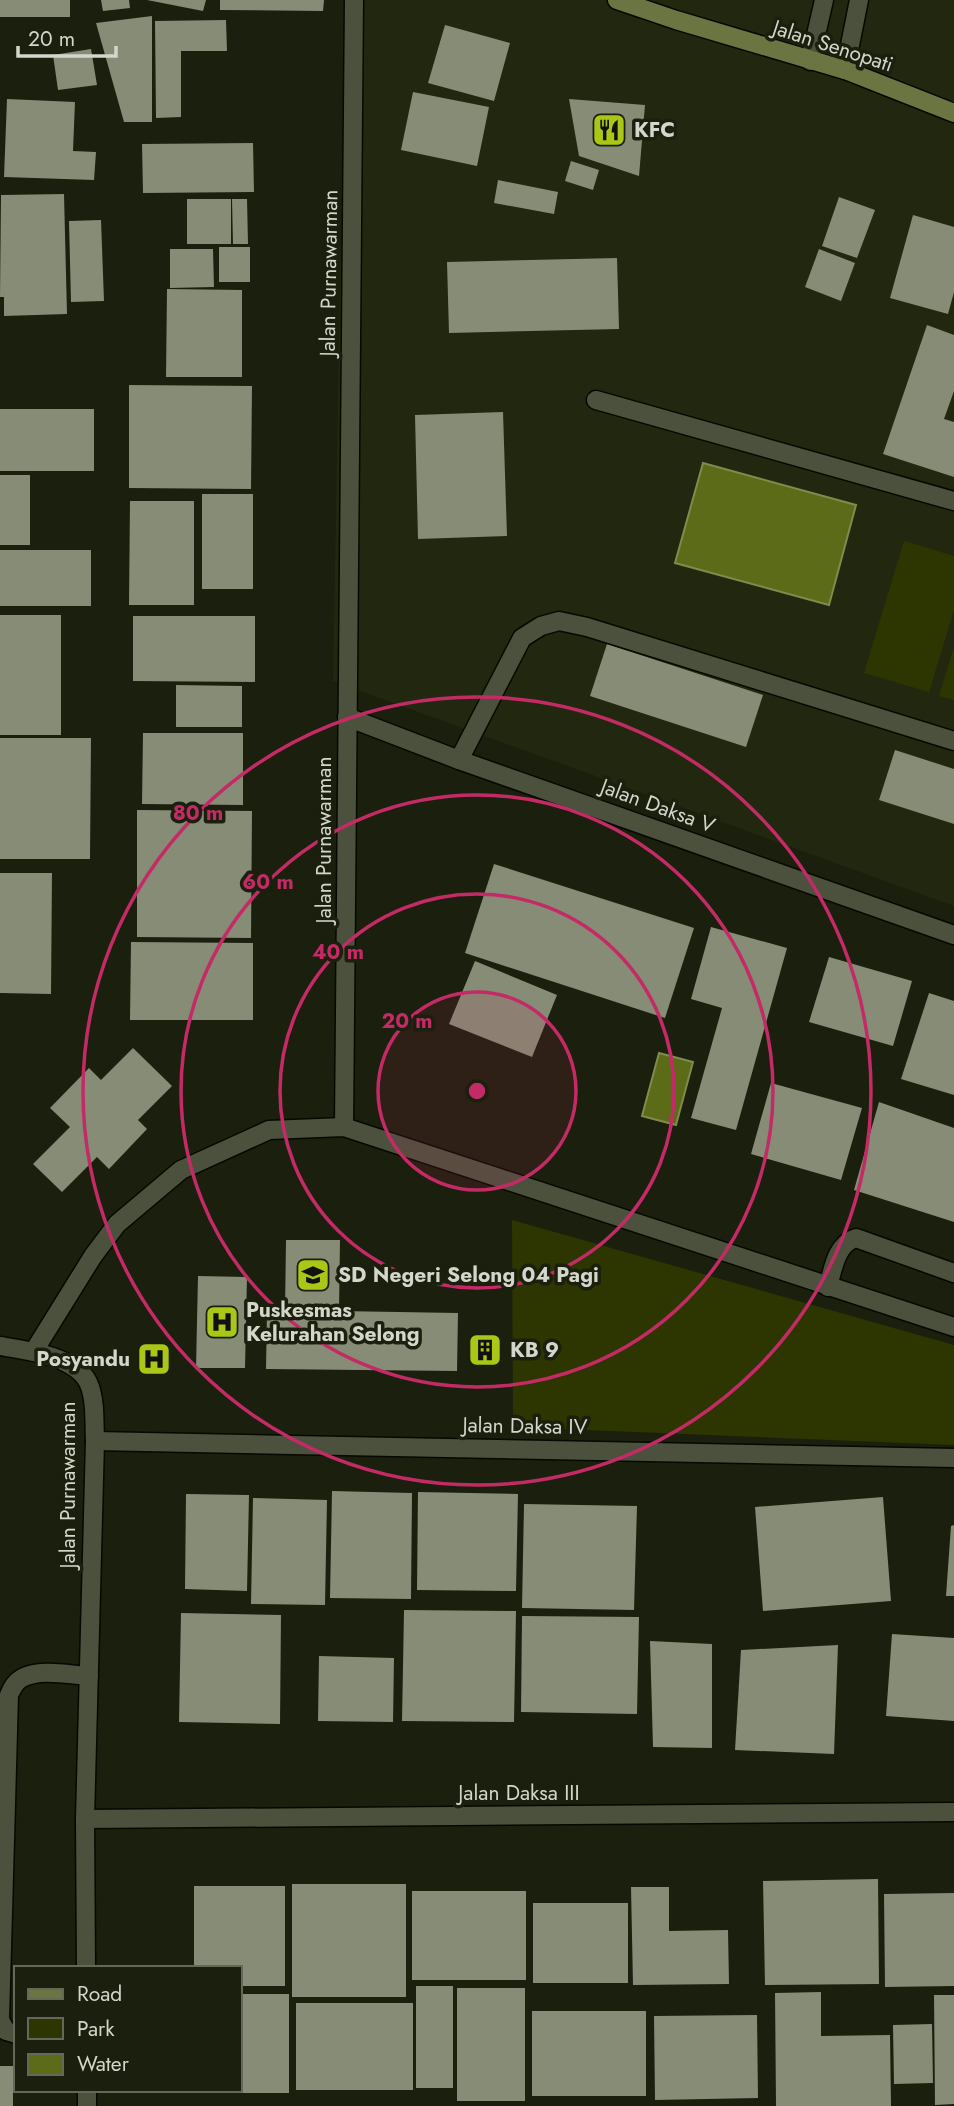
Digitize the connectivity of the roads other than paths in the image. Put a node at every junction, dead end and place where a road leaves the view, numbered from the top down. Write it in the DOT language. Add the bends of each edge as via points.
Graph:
graph roads {
  1 [pos="354,0"];
  2 [pos="617,0"];
  3 [pos="824,0"];
  4 [pos="859,0"];
  5 [pos="810,61"];
  6 [pos="845,70"];
  7 [pos="954,113"];
  8 [pos="596,400"];
  9 [pos="954,501"];
  10 [pos="347,717"];
  11 [pos="954,741"];
  12 [pos="459,760"];
  13 [pos="954,935"];
  14 [pos="344,1127"];
  15 [pos="954,1273"];
  16 [pos="828,1287"];
  17 [pos="954,1327"];
  18 [pos="0,1346"];
  19 [pos="34,1351"];
  20 [pos="95,1441"];
  21 [pos="954,1458"];
  22 [pos="89,1676"];
  23 [pos="954,1812"];
  24 [pos="85,1819"];
  25 [pos="86,1966"];
  26 [pos="14,2033"];
  1 -- 10 [label="street, Jalan Purnawarman"];
  2 -- 5 [label="main road, Jalan Senopati"];
  3 -- 5 [label="street"];
  4 -- 6 [label="street"];
  5 -- 6 [label="main road, Jalan Senopati"];
  6 -- 7 [label="main road, Jalan Senopati"];
  8 -- 9 [label="street"];
  10 -- 12 [label="street, Jalan Daksa V"];
  10 -- 14 [label="street, Jalan Purnawarman"];
  11 -- 12 [label="street" via="559,621 522,638"];
  12 -- 13 [label="street, Jalan Daksa V"];
  14 -- 16 [label="street"];
  14 -- 19 [label="street" via="269,1130 180,1170 117,1224"];
  15 -- 16 [label="street" via="856,1238 842,1247"];
  16 -- 17 [label="street"];
  18 -- 19 [label="street"];
  19 -- 20 [label="street, Jalan Purnawarman" via="79,1371 87,1380 93,1396"];
  20 -- 21 [label="street, Jalan Daksa IV"];
  20 -- 22 [label="street, Jalan Purnawarman"];
  22 -- 24 [label="street, Jalan Purnawarman"];
  22 -- 26 [label="street" via="23,1677 9,1695 1,2020 6,2031"];
  23 -- 24 [label="street, Jalan Daksa III"];
  24 -- 25 [label="street, Jalan Purnawarman"];
}
